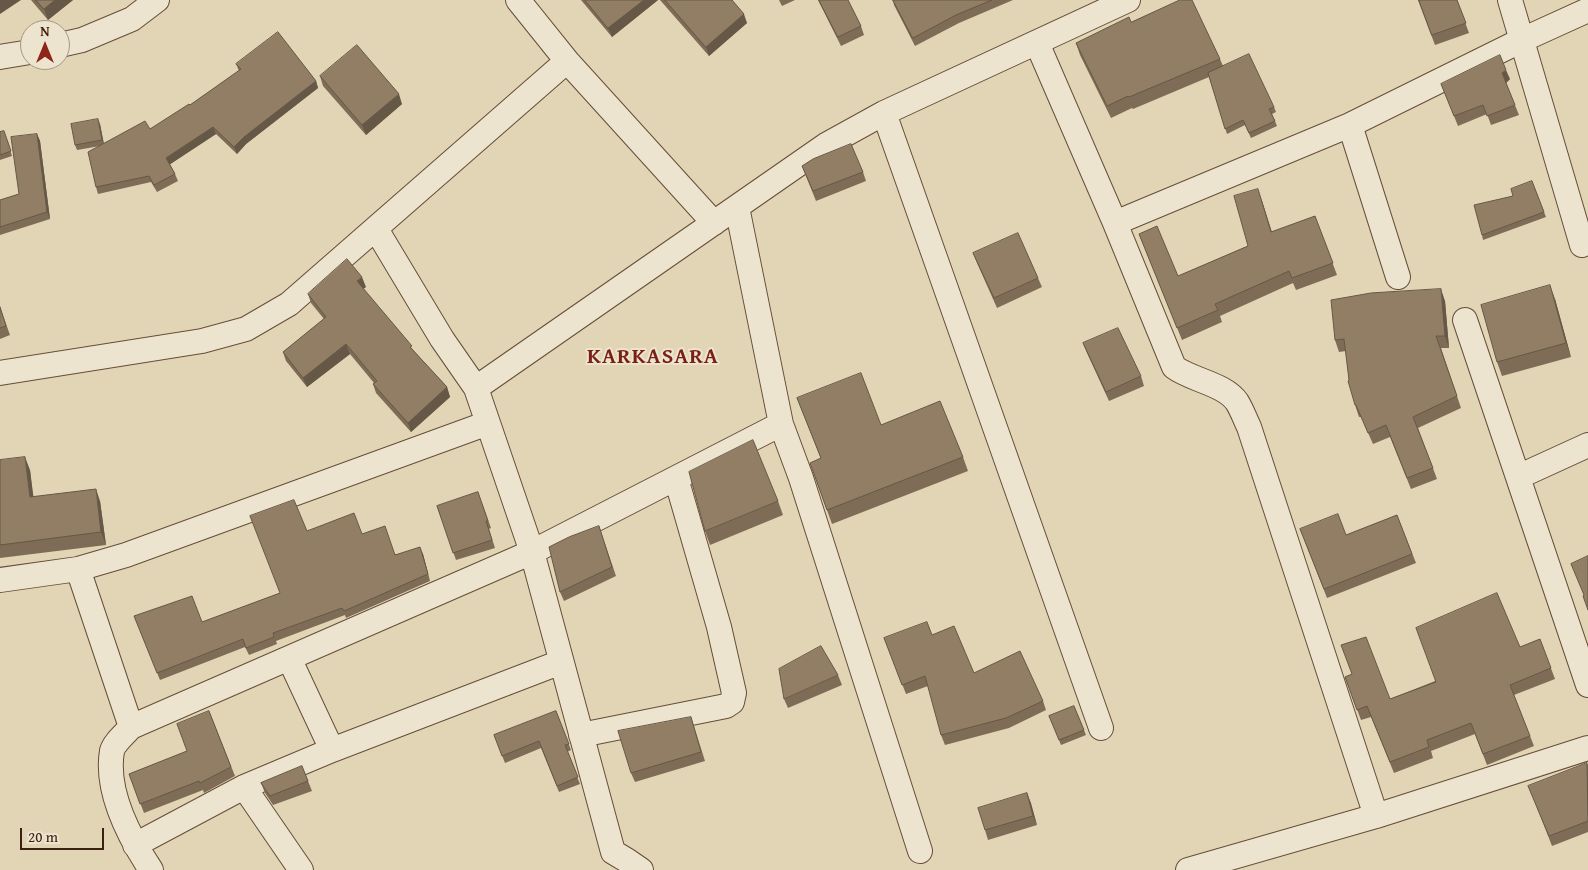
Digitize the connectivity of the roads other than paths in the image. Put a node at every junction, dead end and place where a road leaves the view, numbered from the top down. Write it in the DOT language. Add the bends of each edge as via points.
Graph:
graph roads {
  1 [pos="157,0"];
  2 [pos="518,0"];
  3 [pos="1128,0"];
  4 [pos="1510,0"];
  5 [pos="1588,10"];
  6 [pos="1522,40"];
  7 [pos="70,43"];
  8 [pos="1037,43"];
  9 [pos="20,54"];
  10 [pos="0,57"];
  11 [pos="567,61"];
  12 [pos="884,113"];
  13 [pos="1350,125"];
  14 [pos="737,206"];
  15 [pos="714,223"];
  16 [pos="1115,223"];
  17 [pos="376,229"];
  18 [pos="1582,245"];
  19 [pos="1398,278"];
  20 [pos="1465,320"];
  21 [pos="0,373"];
  22 [pos="476,388"];
  23 [pos="488,423"];
  24 [pos="781,424"];
  25 [pos="1588,445"];
  26 [pos="1518,477"];
  27 [pos="676,478"];
  28 [pos="532,552"];
  29 [pos="78,569"];
  30 [pos="0,580"];
  31 [pos="289,658"];
  32 [pos="561,662"];
  33 [pos="1587,678"];
  34 [pos="131,727"];
  35 [pos="1101,728"];
  36 [pos="581,735"];
  37 [pos="1588,748"];
  38 [pos="332,750"];
  39 [pos="244,787"];
  40 [pos="1376,816"];
  41 [pos="135,845"];
  42 [pos="920,851"];
  43 [pos="624,863"];
  44 [pos="151,870"];
  45 [pos="301,870"];
  46 [pos="1188,870"];
  1 -- 7 [label="street" via="132,19"];
  2 -- 11 [label="street"];
  3 -- 8 [label="street"];
  4 -- 6 [label="street"];
  5 -- 6 [label="street"];
  6 -- 13 [label="street"];
  6 -- 18 [label="street"];
  8 -- 12 [label="street"];
  8 -- 16 [label="street"];
  9 -- 10 [label="street"];
  11 -- 15 [label="street"];
  11 -- 17 [label="street"];
  12 -- 14 [label="street" via="826,145"];
  12 -- 35 [label="street"];
  13 -- 16 [label="street"];
  13 -- 19 [label="street"];
  14 -- 15 [label="street"];
  14 -- 24 [label="street"];
  15 -- 22 [label="street"];
  16 -- 40 [label="street" via="1174,367 1236,400 1249,427"];
  17 -- 21 [label="street" via="289,304 246,328 202,341"];
  17 -- 22 [label="street" via="442,339"];
  20 -- 26 [label="street"];
  22 -- 23 [label="street"];
  23 -- 28 [label="street"];
  23 -- 29 [label="street" via="126,555"];
  24 -- 27 [label="street"];
  24 -- 42 [label="street"];
  25 -- 26 [label="street"];
  26 -- 33 [label="street"];
  27 -- 28 [label="street"];
  27 -- 36 [label="street" via="720,627 734,693 732,702 726,706"];
  28 -- 31 [label="street"];
  28 -- 32 [label="street"];
  29 -- 30 [label="street"];
  29 -- 34 [label="street"];
  31 -- 34 [label="street"];
  31 -- 38 [label="street"];
  32 -- 36 [label="street"];
  32 -- 38 [label="street"];
  34 -- 41 [label="street" via="112,750 112,776 118,804"];
  36 -- 43 [label="street" via="602,817"];
  37 -- 40 [label="street"];
  38 -- 39 [label="street"];
  39 -- 41 [label="street"];
  39 -- 45 [label="street"];
  40 -- 46 [label="street"];
  41 -- 44 [label="street"];
}
